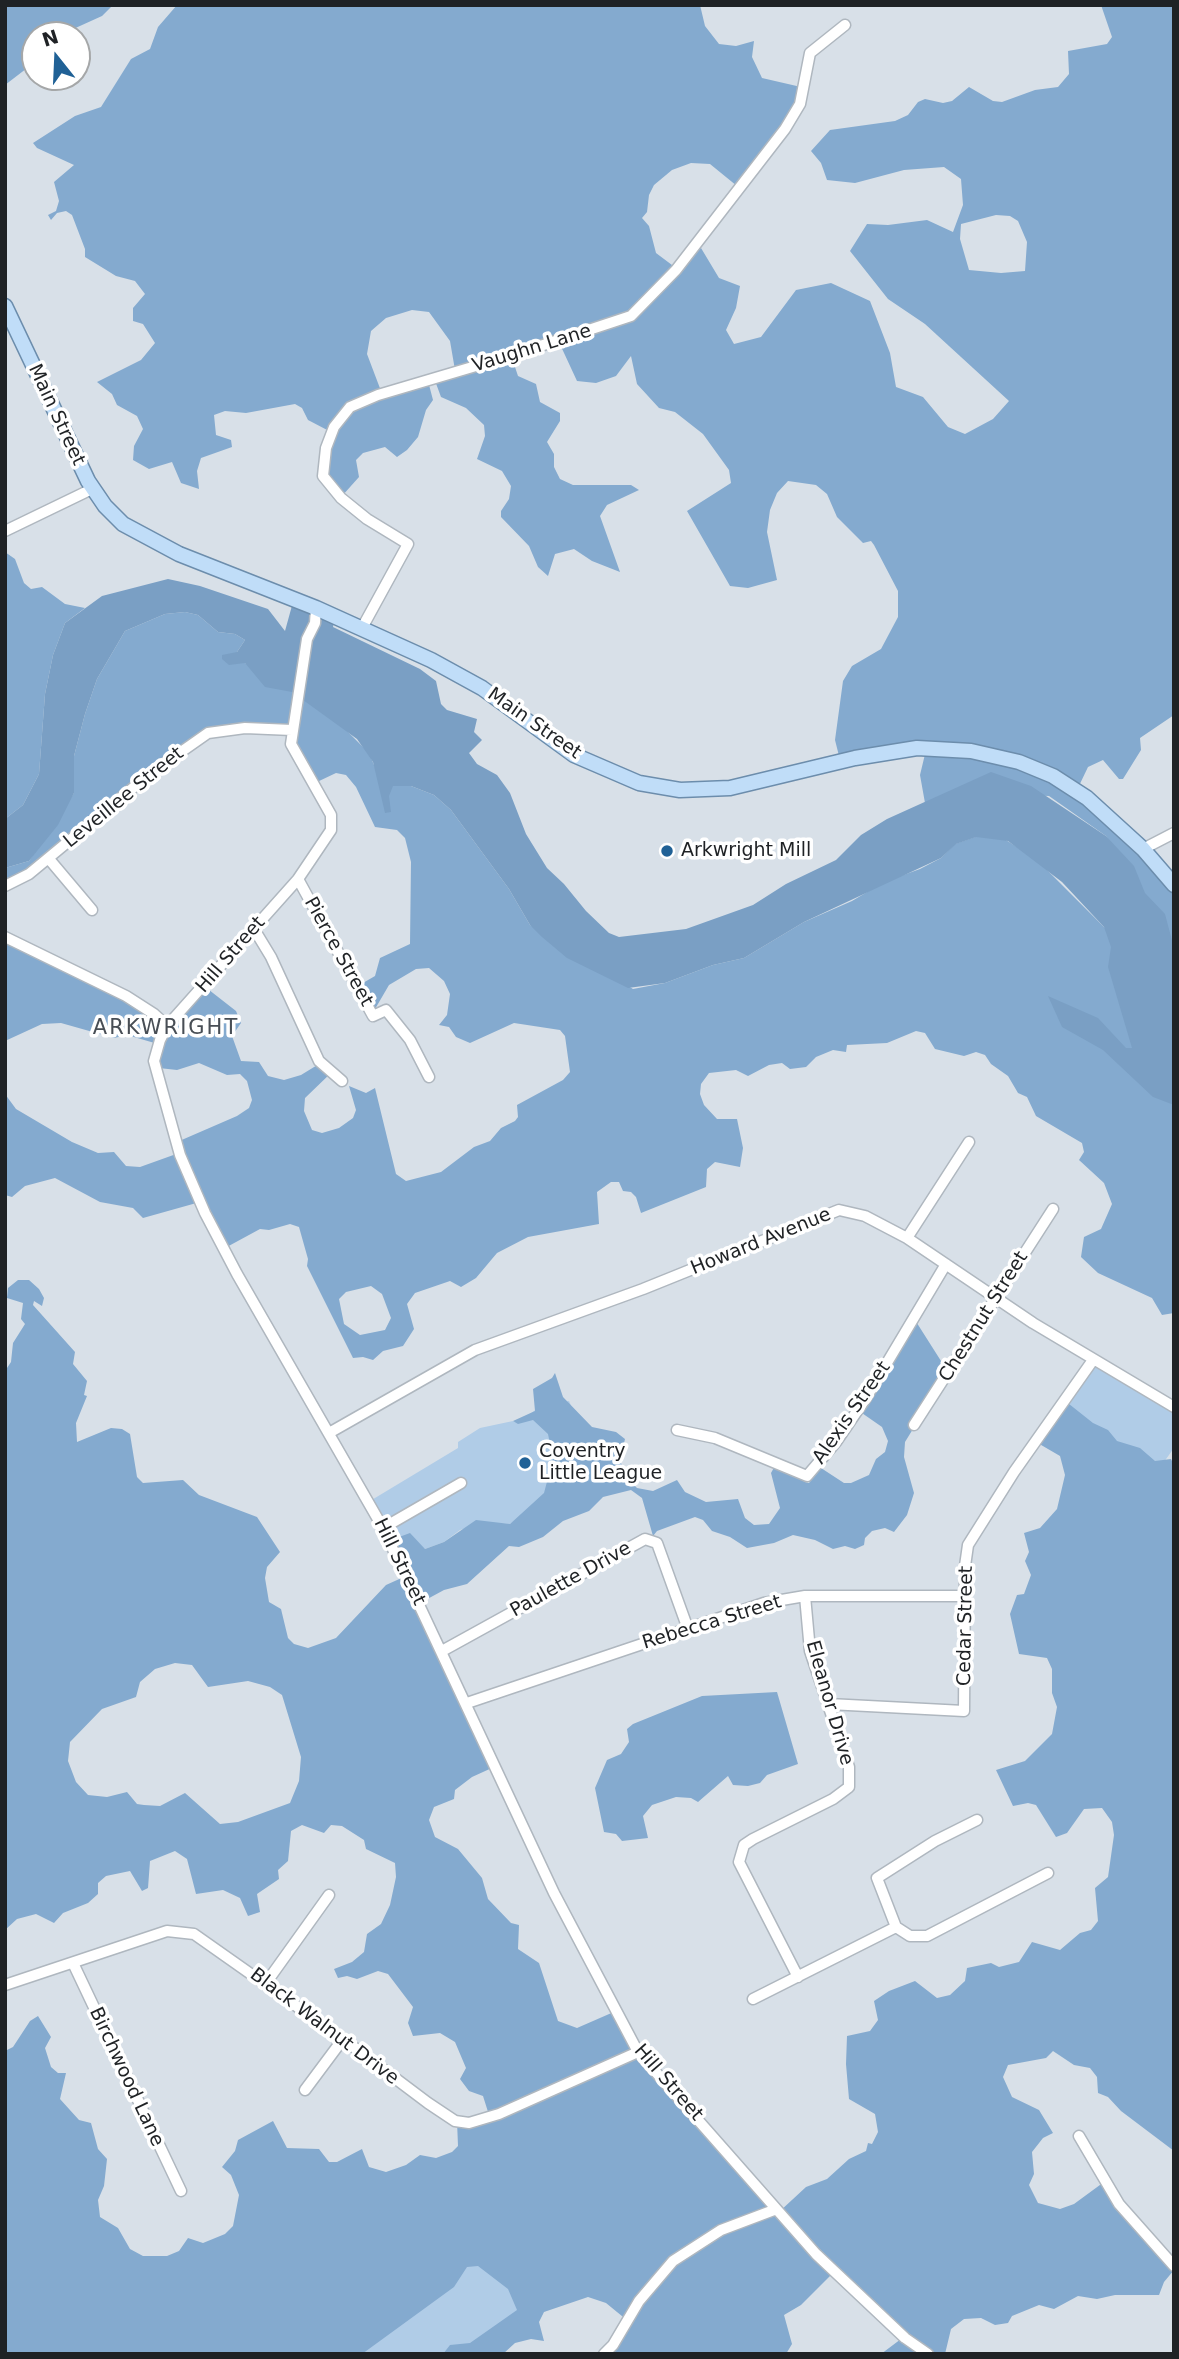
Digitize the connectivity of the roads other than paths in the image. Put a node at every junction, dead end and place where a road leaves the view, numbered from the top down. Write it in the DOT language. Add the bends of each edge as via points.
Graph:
graph roads {
  1 [pos="845,26"];
  2 [pos="5,306"];
  3 [pos="9,323"];
  4 [pos="94,488"];
  5 [pos="5,531"];
  6 [pos="316,608"];
  7 [pos="362,628"];
  8 [pos="292,730"];
  9 [pos="1174,833"];
  10 [pos="1143,849"];
  11 [pos="49,859"];
  12 [pos="298,878"];
  13 [pos="1174,885"];
  14 [pos="5,886"];
  15 [pos="92,910"];
  16 [pos="254,929"];
  17 [pos="5,937"];
  18 [pos="167,1027"];
  19 [pos="429,1077"];
  20 [pos="342,1081"];
  21 [pos="969,1142"];
  22 [pos="1053,1209"];
  23 [pos="907,1238"];
  24 [pos="946,1264"];
  25 [pos="997,1297"];
  26 [pos="1093,1360"];
  27 [pos="1174,1407"];
  28 [pos="914,1425"];
  29 [pos="677,1430"];
  30 [pos="329,1433"];
  31 [pos="461,1483"];
  32 [pos="383,1528"];
  33 [pos="806,1596"];
  34 [pos="966,1596"];
  35 [pos="688,1629"];
  36 [pos="442,1651"];
  37 [pos="467,1703"];
  38 [pos="829,1704"];
  39 [pos="977,1820"];
  40 [pos="1048,1873"];
  41 [pos="329,1895"];
  42 [pos="896,1927"];
  43 [pos="73,1962"];
  44 [pos="798,1977"];
  45 [pos="266,1983"];
  46 [pos="5,1985"];
  47 [pos="753,1999"];
  48 [pos="344,2039"];
  49 [pos="638,2052"];
  50 [pos="305,2090"];
  51 [pos="1079,2136"];
  52 [pos="181,2191"];
  53 [pos="775,2210"];
  54 [pos="1174,2266"];
  55 [pos="604,2354"];
  56 [pos="928,2354"];
  1 -- 7 [label="street, Vaughn Lane" via="810,53 800,104 785,129 676,270 631,316 350,407 326,447 323,476 367,519 408,544"];
  2 -- 3 [label="main road, Main Street"];
  3 -- 4 [label="main road, Main Street"];
  4 -- 5 [label="street"];
  4 -- 6 [label="main road, Main Street" via="123,524 145,537"];
  6 -- 7 [label="main road, Main Street"];
  6 -- 8 [label="street"];
  7 -- 10 [label="main road, Main Street" via="482,688 574,755 639,783 680,790 730,788 917,748 971,751 1053,776 1087,798"];
  8 -- 11 [label="street, Leveillee Street" via="244,727 208,733 151,773"];
  8 -- 12 [label="street, Hill Street" via="291,744 331,815 331,830"];
  9 -- 10 [label="street"];
  10 -- 13 [label="main road, Main Street"];
  11 -- 14 [label="street, Leveillee Street"];
  11 -- 15 [label="street"];
  12 -- 16 [label="street, Hill Street"];
  12 -- 19 [label="street, Pierce Street" via="373,1016 386,1010 410,1040"];
  16 -- 18 [label="street, Hill Street"];
  16 -- 20 [label="street" via="319,1061"];
  17 -- 18 [label="street" via="126,996"];
  18 -- 30 [label="street, Hill Street" via="154,1061 180,1155 237,1274"];
  21 -- 23 [label="street"];
  22 -- 25 [label="street, Chestnut Street"];
  23 -- 24 [label="street, Howard Avenue"];
  23 -- 30 [label="street, Howard Avenue" via="864,1216 839,1210 475,1350"];
  24 -- 25 [label="street, Howard Avenue"];
  24 -- 29 [label="street, Alexis Street" via="866,1398 807,1476 727,1442"];
  25 -- 26 [label="street, Howard Avenue"];
  25 -- 28 [label="street, Chestnut Street"];
  26 -- 27 [label="street, Howard Avenue"];
  26 -- 34 [label="street, Cedar Street" via="968,1545"];
  30 -- 32 [label="street, Hill Street"];
  31 -- 32 [label="street"];
  32 -- 36 [label="street, Hill Street"];
  33 -- 34 [label="street, Rebecca Street"];
  33 -- 35 [label="street, Rebecca Street" via="764,1603"];
  33 -- 38 [label="street, Eleanor Drive" via="810,1651"];
  34 -- 38 [label="street, Cedar Street" via="964,1711"];
  35 -- 36 [label="street, Paulette Drive" via="657,1543 645,1539"];
  35 -- 37 [label="street, Rebecca Street"];
  36 -- 37 [label="street, Hill Street"];
  37 -- 49 [label="street, Hill Street" via="549,1882"];
  38 -- 44 [label="street, Eleanor Drive" via="849,1767 849,1787 752,1839 740,1853 742,1871"];
  39 -- 42 [label="street" via="877,1878"];
  40 -- 42 [label="street" via="927,1936 910,1936"];
  41 -- 45 [label="street"];
  42 -- 44 [label="street"];
  43 -- 45 [label="street, Black Walnut Drive" via="167,1931 181,1931 205,1940"];
  43 -- 46 [label="street, Black Walnut Drive"];
  43 -- 52 [label="street, Birchwood Lane"];
  44 -- 47 [label="street"];
  45 -- 48 [label="street, Black Walnut Drive"];
  48 -- 49 [label="street, Black Walnut Drive" via="454,2121 470,2123"];
  48 -- 50 [label="street"];
  49 -- 53 [label="street, Hill Street"];
  51 -- 54 [label="street" via="1119,2204"];
  53 -- 55 [label="street" via="721,2230 673,2261"];
  53 -- 56 [label="street, Hill Street" via="869,2305"];
}
